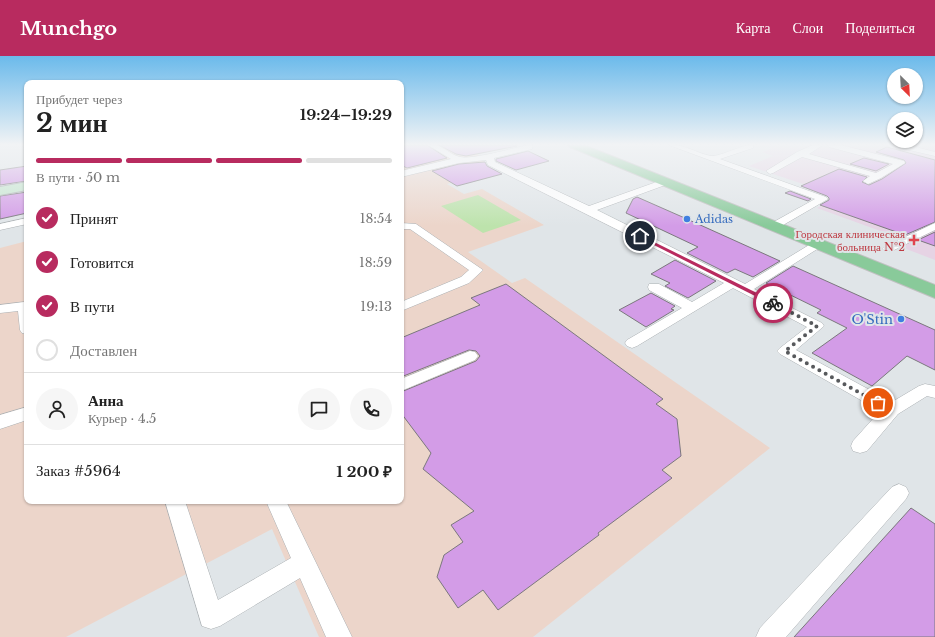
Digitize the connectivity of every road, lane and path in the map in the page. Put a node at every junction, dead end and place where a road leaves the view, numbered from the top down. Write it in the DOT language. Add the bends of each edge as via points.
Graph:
graph roads {
  1 [pos="510,172"];
  2 [pos="641,172"];
  3 [pos="749,172"];
  4 [pos="864,172"];
  5 [pos="885,172"];
  6 [pos="878,176"];
  7 [pos="868,181"];
  8 [pos="665,182"];
  9 [pos="24,187"];
  10 [pos="0,191"];
  11 [pos="588,210"];
  12 [pos="24,222"];
  13 [pos="404,226"];
  14 [pos="774,226"];
  15 [pos="935,226"];
  16 [pos="0,227"];
  17 [pos="818,244"];
  18 [pos="888,249"];
  19 [pos="739,286"];
  20 [pos="654,287"];
  21 [pos="935,292"];
  22 [pos="24,306"];
  23 [pos="404,307"];
  24 [pos="691,307"];
  25 [pos="0,309"];
  26 [pos="632,342"];
  27 [pos="470,356"];
  28 [pos="404,384"];
  29 [pos="935,392"];
  30 [pos="892,410"];
  31 [pos="24,414"];
  32 [pos="0,422"];
  33 [pos="860,446"];
  34 [pos="899,493"];
  35 [pos="176,504"];
  36 [pos="277,504"];
  37 [pos="304,563"];
  38 [pos="339,637"];
  39 [pos="769,637"];
  1 -- 11 [label="lane"];
  2 -- 8 [label="main road"];
  3 -- 14 [label="lane" via="823,199"];
  4 -- 6 [label="lane"];
  5 -- 6 [label="lane"];
  6 -- 7 [label="lane"];
  8 -- 11 [label="lane"];
  8 -- 14 [label="main road"];
  9 -- 10 [label="street"];
  11 -- 19 [label="lane"];
  12 -- 16 [label="lane"];
  13 -- 23 [label="lane" via="412,226 477,270 465,280"];
  14 -- 17 [label="main road"];
  15 -- 18 [label="lane"];
  17 -- 19 [label="lane"];
  17 -- 21 [label="main road"];
  19 -- 24 [label="lane"];
  19 -- 30 [label="lane" via="817,326 785,351"];
  20 -- 24 [label="lane"];
  22 -- 25 [label="lane"];
  24 -- 26 [label="lane"];
  27 -- 28 [label="lane"];
  29 -- 30 [label="lane" via="924,390"];
  30 -- 33 [label="lane"];
  31 -- 32 [label="lane"];
  34 -- 39 [label="lane"];
  35 -- 37 [label="lane" via="211,617"];
  36 -- 37 [label="lane"];
  37 -- 38 [label="lane"];
}
